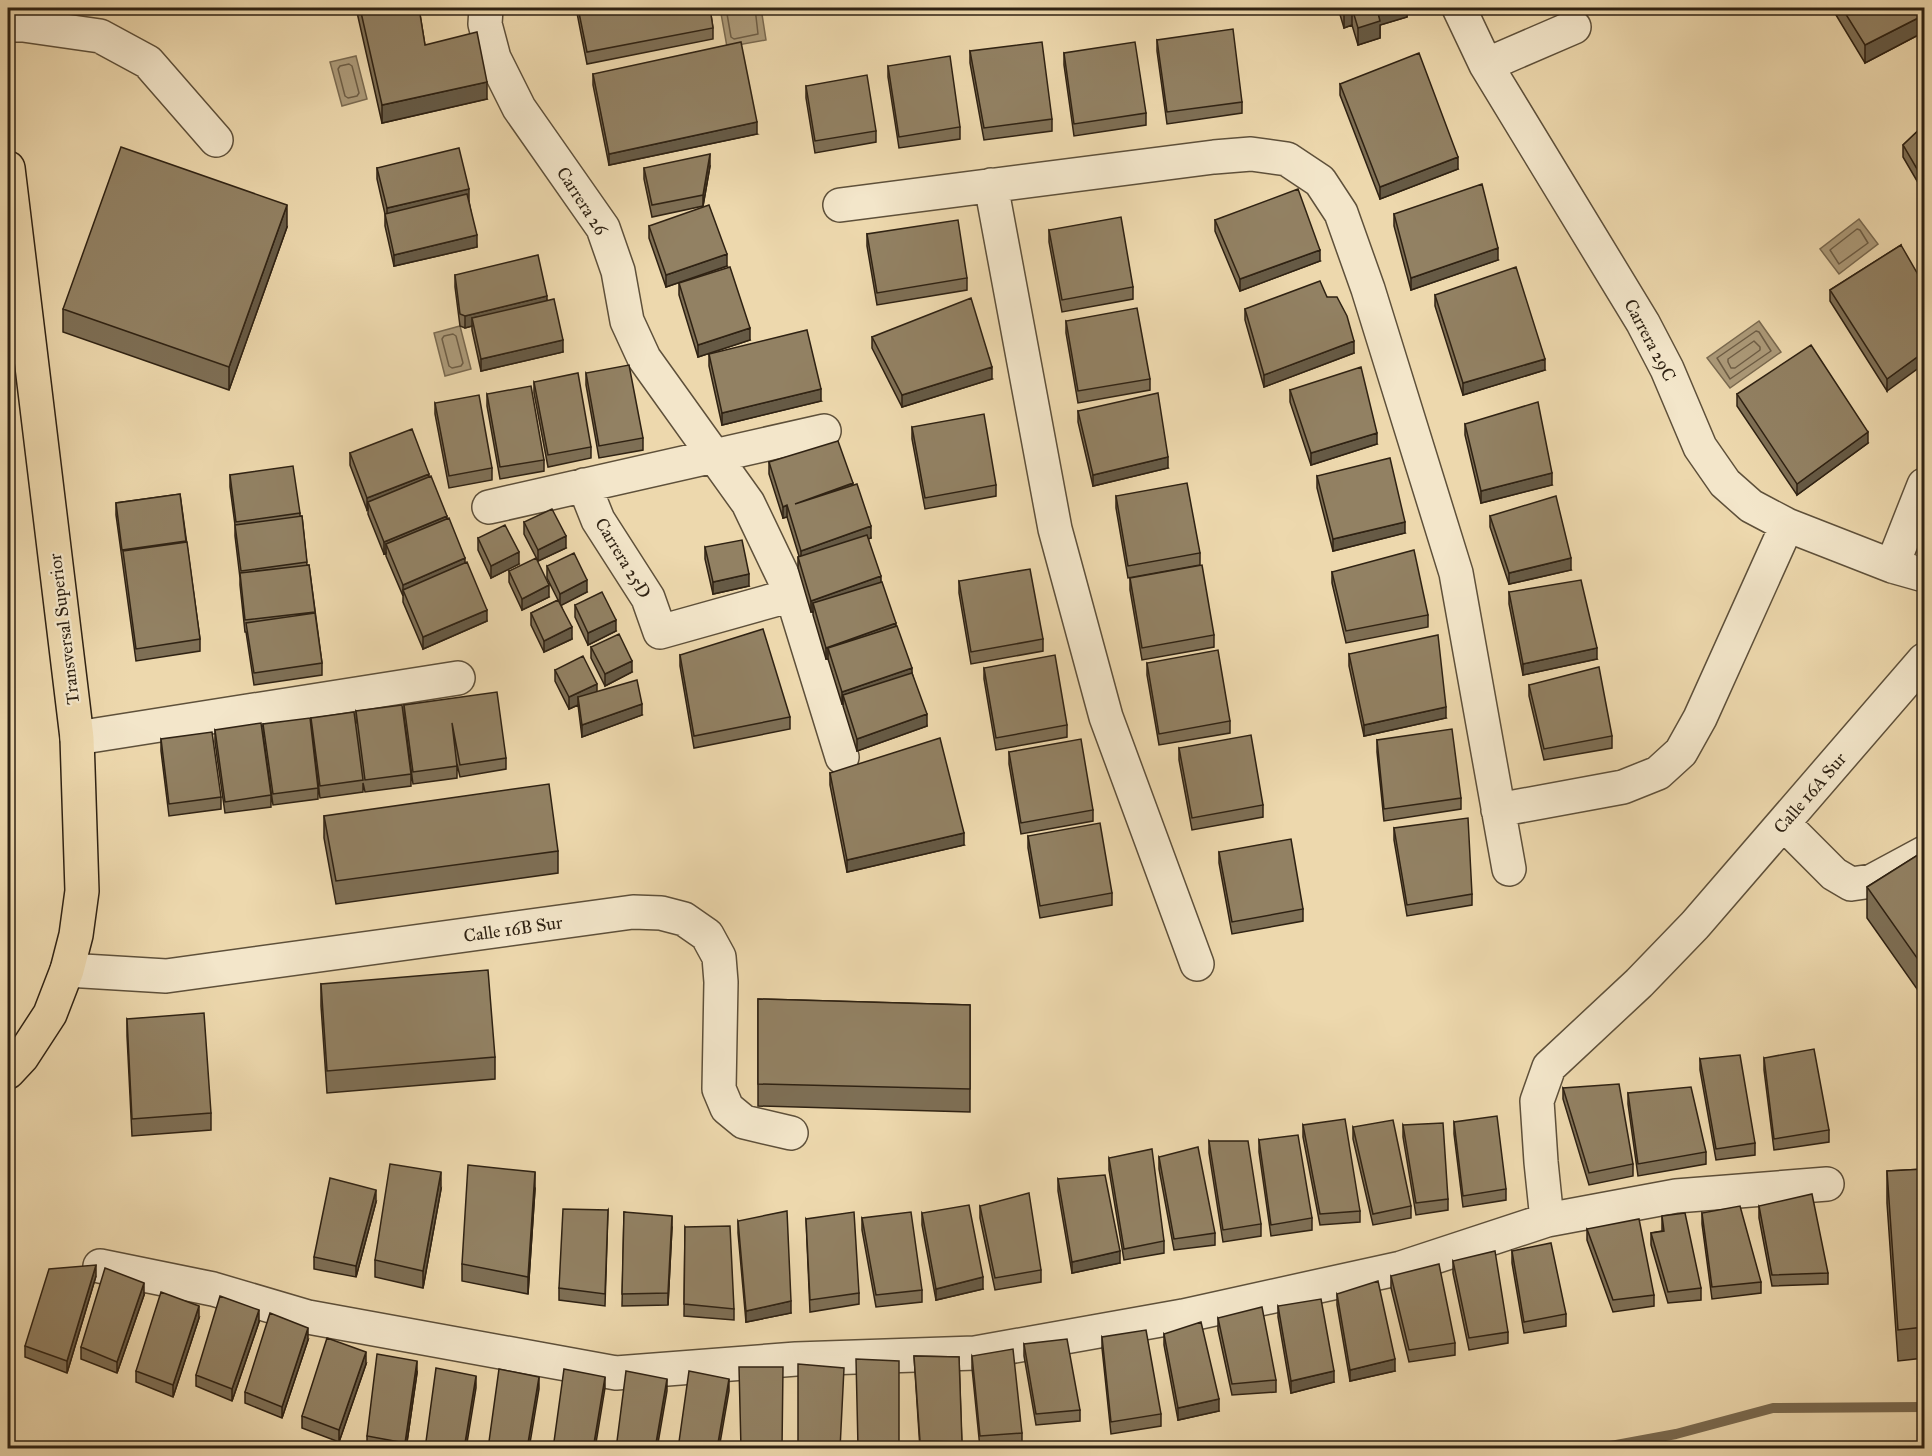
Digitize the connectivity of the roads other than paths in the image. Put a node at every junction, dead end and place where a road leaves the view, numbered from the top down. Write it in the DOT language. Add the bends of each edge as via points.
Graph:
graph roads {
  1 [pos="486,8"];
  2 [pos="1459,8"];
  3 [pos="8,25"];
  4 [pos="1574,27"];
  5 [pos="1486,65"];
  6 [pos="216,140"];
  7 [pos="8,168"];
  8 [pos="991,185"];
  9 [pos="840,205"];
  10 [pos="824,431"];
  11 [pos="715,456"];
  12 [pos="584,485"];
  13 [pos="1924,485"];
  14 [pos="489,507"];
  15 [pos="1787,525"];
  16 [pos="1892,566"];
  17 [pos="1924,575"];
  18 [pos="792,595"];
  19 [pos="1924,660"];
  20 [pos="458,678"];
  21 [pos="77,738"];
  22 [pos="842,757"];
  23 [pos="1498,810"];
  24 [pos="1784,824"];
  25 [pos="1924,853"];
  26 [pos="1509,869"];
  27 [pos="1197,964"];
  28 [pos="67,970"];
  29 [pos="8,1072"];
  30 [pos="791,1133"];
  31 [pos="1827,1185"];
  32 [pos="1547,1220"];
  33 [pos="100,1266"];
  1 -- 11 [label="street, Carrera 26" via="485,24 494,58 519,108 603,228 618,271 627,321 644,358"];
  2 -- 5 [label="street, Carrera 29C"];
  3 -- 6 [label="street" via="100,36 148,62"];
  4 -- 5 [label="street"];
  5 -- 15 [label="street, Carrera 29C" via="1643,323 1700,447 1725,483 1751,506"];
  7 -- 21 [label="main road, Transversal Superior"];
  8 -- 9 [label="street"];
  8 -- 23 [label="street" via="1251,154 1287,159 1320,181 1341,213 1368,289 1456,573"];
  8 -- 27 [label="street" via="1058,540 1106,717"];
  10 -- 11 [label="street"];
  11 -- 12 [label="street"];
  11 -- 18 [label="street, Carrera 26" via="748,503"];
  12 -- 14 [label="street"];
  12 -- 18 [label="street, Carrera 25D" via="598,520 648,598 660,632"];
  13 -- 16 [label="street"];
  15 -- 16 [label="street, Carrera 29C"];
  15 -- 23 [label="street" via="1681,752 1658,773 1623,787"];
  16 -- 17 [label="street, Carrera 29C"];
  18 -- 22 [label="street, Carrera 26"];
  19 -- 24 [label="street, Calle 16A Sur"];
  20 -- 21 [label="street"];
  21 -- 28 [label="main road, Transversal Superior" via="82,891"];
  23 -- 26 [label="street"];
  24 -- 25 [label="street" via="1834,874 1851,884 1872,881"];
  24 -- 32 [label="street, Calle 16A Sur" via="1639,983 1549,1067 1537,1101"];
  28 -- 29 [label="main road, Transversal Superior" via="50,1014"];
  28 -- 30 [label="street, Calle 16B Sur" via="166,976 633,912 684,919 706,935 719,957 719,1089 727,1108 744,1122"];
  31 -- 32 [label="street" via="1676,1196"];
  32 -- 33 [label="street" via="1401,1268 1183,1316 975,1353 796,1359 616,1372 308,1317 213,1288"];
}
